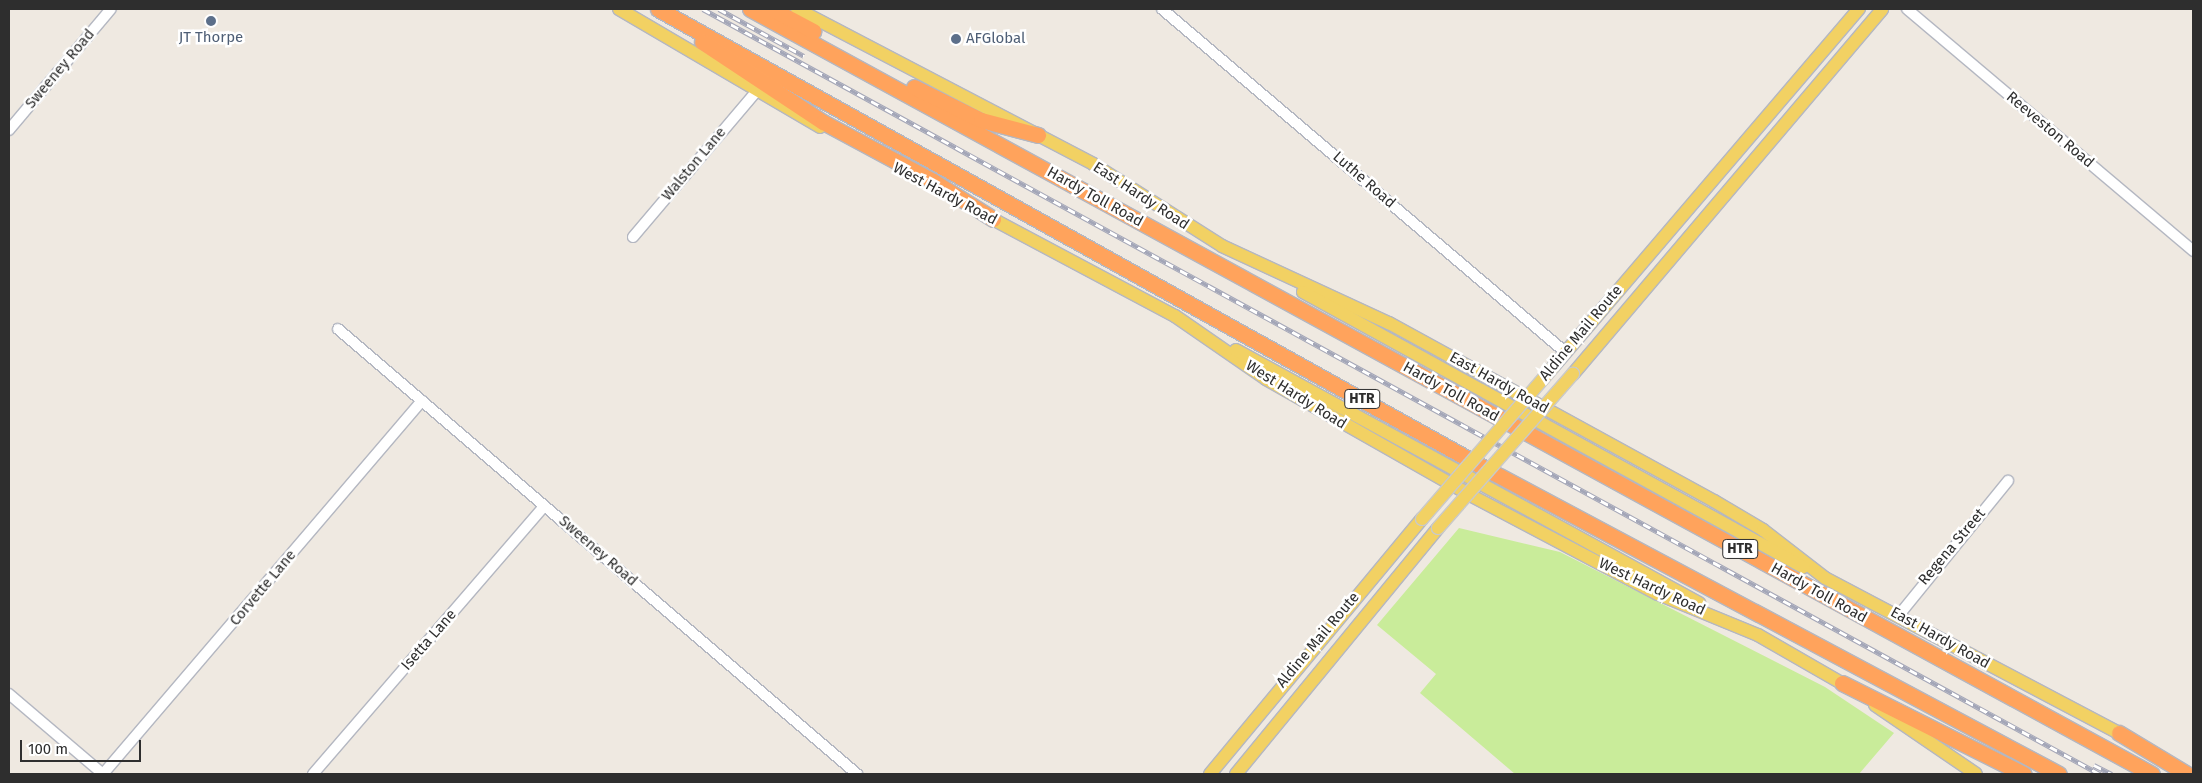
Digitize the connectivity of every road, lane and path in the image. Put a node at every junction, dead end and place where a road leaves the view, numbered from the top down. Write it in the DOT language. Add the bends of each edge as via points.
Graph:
graph roads {
  1 [pos="111,9"];
  2 [pos="619,9"];
  3 [pos="750,9"];
  4 [pos="772,9"];
  5 [pos="797,9"];
  6 [pos="1162,9"];
  7 [pos="1859,9"];
  8 [pos="1882,9"];
  9 [pos="1907,9"];
  10 [pos="664,12"];
  11 [pos="756,92"];
  12 [pos="1756,127"];
  13 [pos="9,130"];
  14 [pos="1038,135"];
  15 [pos="1770,140"];
  16 [pos="993,219"];
  17 [pos="633,237"];
  18 [pos="1661,238"];
  19 [pos="1222,246"];
  20 [pos="1677,251"];
  21 [pos="2193,251"];
  22 [pos="1175,316"];
  23 [pos="338,329"];
  24 [pos="1565,352"];
  25 [pos="422,401"];
  26 [pos="1516,411"];
  27 [pos="1533,420"];
  28 [pos="1460,475"];
  29 [pos="2008,481"];
  30 [pos="1478,484"];
  31 [pos="544,506"];
  32 [pos="1825,578"];
  33 [pos="1899,615"];
  34 [pos="1338,617"];
  35 [pos="1356,627"];
  36 [pos="1758,635"];
  37 [pos="1842,683"];
  38 [pos="9,694"];
  39 [pos="2119,733"];
  40 [pos="1232,744"];
  41 [pos="1249,756"];
  42 [pos="2193,771"];
  43 [pos="103,774"];
  44 [pos="313,774"];
  45 [pos="857,774"];
  46 [pos="1210,774"];
  47 [pos="1236,774"];
  48 [pos="1976,774"];
  49 [pos="2024,774"];
  50 [pos="2058,774"];
  51 [pos="2152,774"];
  52 [pos="2187,774"];
  1 -- 13 [label="street, Sweeney Road"];
  2 -- 11 [label="main road, West Hardy Road"];
  3 -- 51 [label="highway, Hardy Toll Road / HTR"];
  4 -- 14 [label="highway" via="981,120"];
  5 -- 14 [label="main road, East Hardy Road"];
  6 -- 24 [label="street, Luthe Road"];
  7 -- 12 [label="main road, Aldine Mail Route"];
  8 -- 15 [label="main road, Aldine Mail Route"];
  9 -- 21 [label="street, Reeveston Road"];
  10 -- 16 [label="highway" via="724,61"];
  10 -- 50 [label="highway, HTR" via="1484,467"];
  11 -- 16 [label="main road, West Hardy Road"];
  11 -- 17 [label="street, Walston Lane"];
  12 -- 15 [label="main road"];
  12 -- 18 [label="main road, Aldine Mail Route"];
  14 -- 19 [label="main road, East Hardy Road" via="1093,164"];
  15 -- 20 [label="main road, Aldine Mail Route"];
  16 -- 22 [label="main road, West Hardy Road"];
  18 -- 20 [label="main road"];
  18 -- 24 [label="main road, Aldine Mail Route"];
  19 -- 26 [label="main road"];
  19 -- 32 [label="main road, East Hardy Road" via="1389,322 1714,500 1763,530"];
  20 -- 27 [label="main road, Aldine Mail Route, bridge"];
  22 -- 28 [label="main road"];
  22 -- 36 [label="main road, West Hardy Road" via="1274,384 1470,495 1658,594"];
  23 -- 25 [label="street, Sweeney Road"];
  24 -- 26 [label="main road, Aldine Mail Route, bridge"];
  25 -- 31 [label="street, Sweeney Road"];
  25 -- 43 [label="street, Corvette Lane"];
  26 -- 27 [label="main road"];
  26 -- 28 [label="main road, Aldine Mail Route, bridge"];
  27 -- 30 [label="main road, Aldine Mail Route, bridge"];
  27 -- 32 [label="main road"];
  28 -- 30 [label="main road"];
  28 -- 34 [label="main road, Aldine Mail Route, bridge"];
  29 -- 33 [label="street, Regena Street"];
  30 -- 35 [label="main road, Aldine Mail Route, bridge"];
  30 -- 36 [label="main road"];
  31 -- 44 [label="street, Isetta Lane"];
  31 -- 45 [label="street, Sweeney Road"];
  32 -- 33 [label="main road, East Hardy Road"];
  33 -- 39 [label="main road, East Hardy Road"];
  34 -- 35 [label="main road"];
  34 -- 40 [label="main road, Aldine Mail Route"];
  35 -- 41 [label="main road, Aldine Mail Route"];
  36 -- 37 [label="main road, West Hardy Road"];
  37 -- 48 [label="main road, West Hardy Road"];
  37 -- 49 [label="highway"];
  38 -- 43 [label="street"];
  39 -- 42 [label="main road, East Hardy Road"];
  39 -- 52 [label="highway"];
  40 -- 41 [label="main road"];
  40 -- 46 [label="main road, Aldine Mail Route"];
  41 -- 47 [label="main road, Aldine Mail Route"];
}
